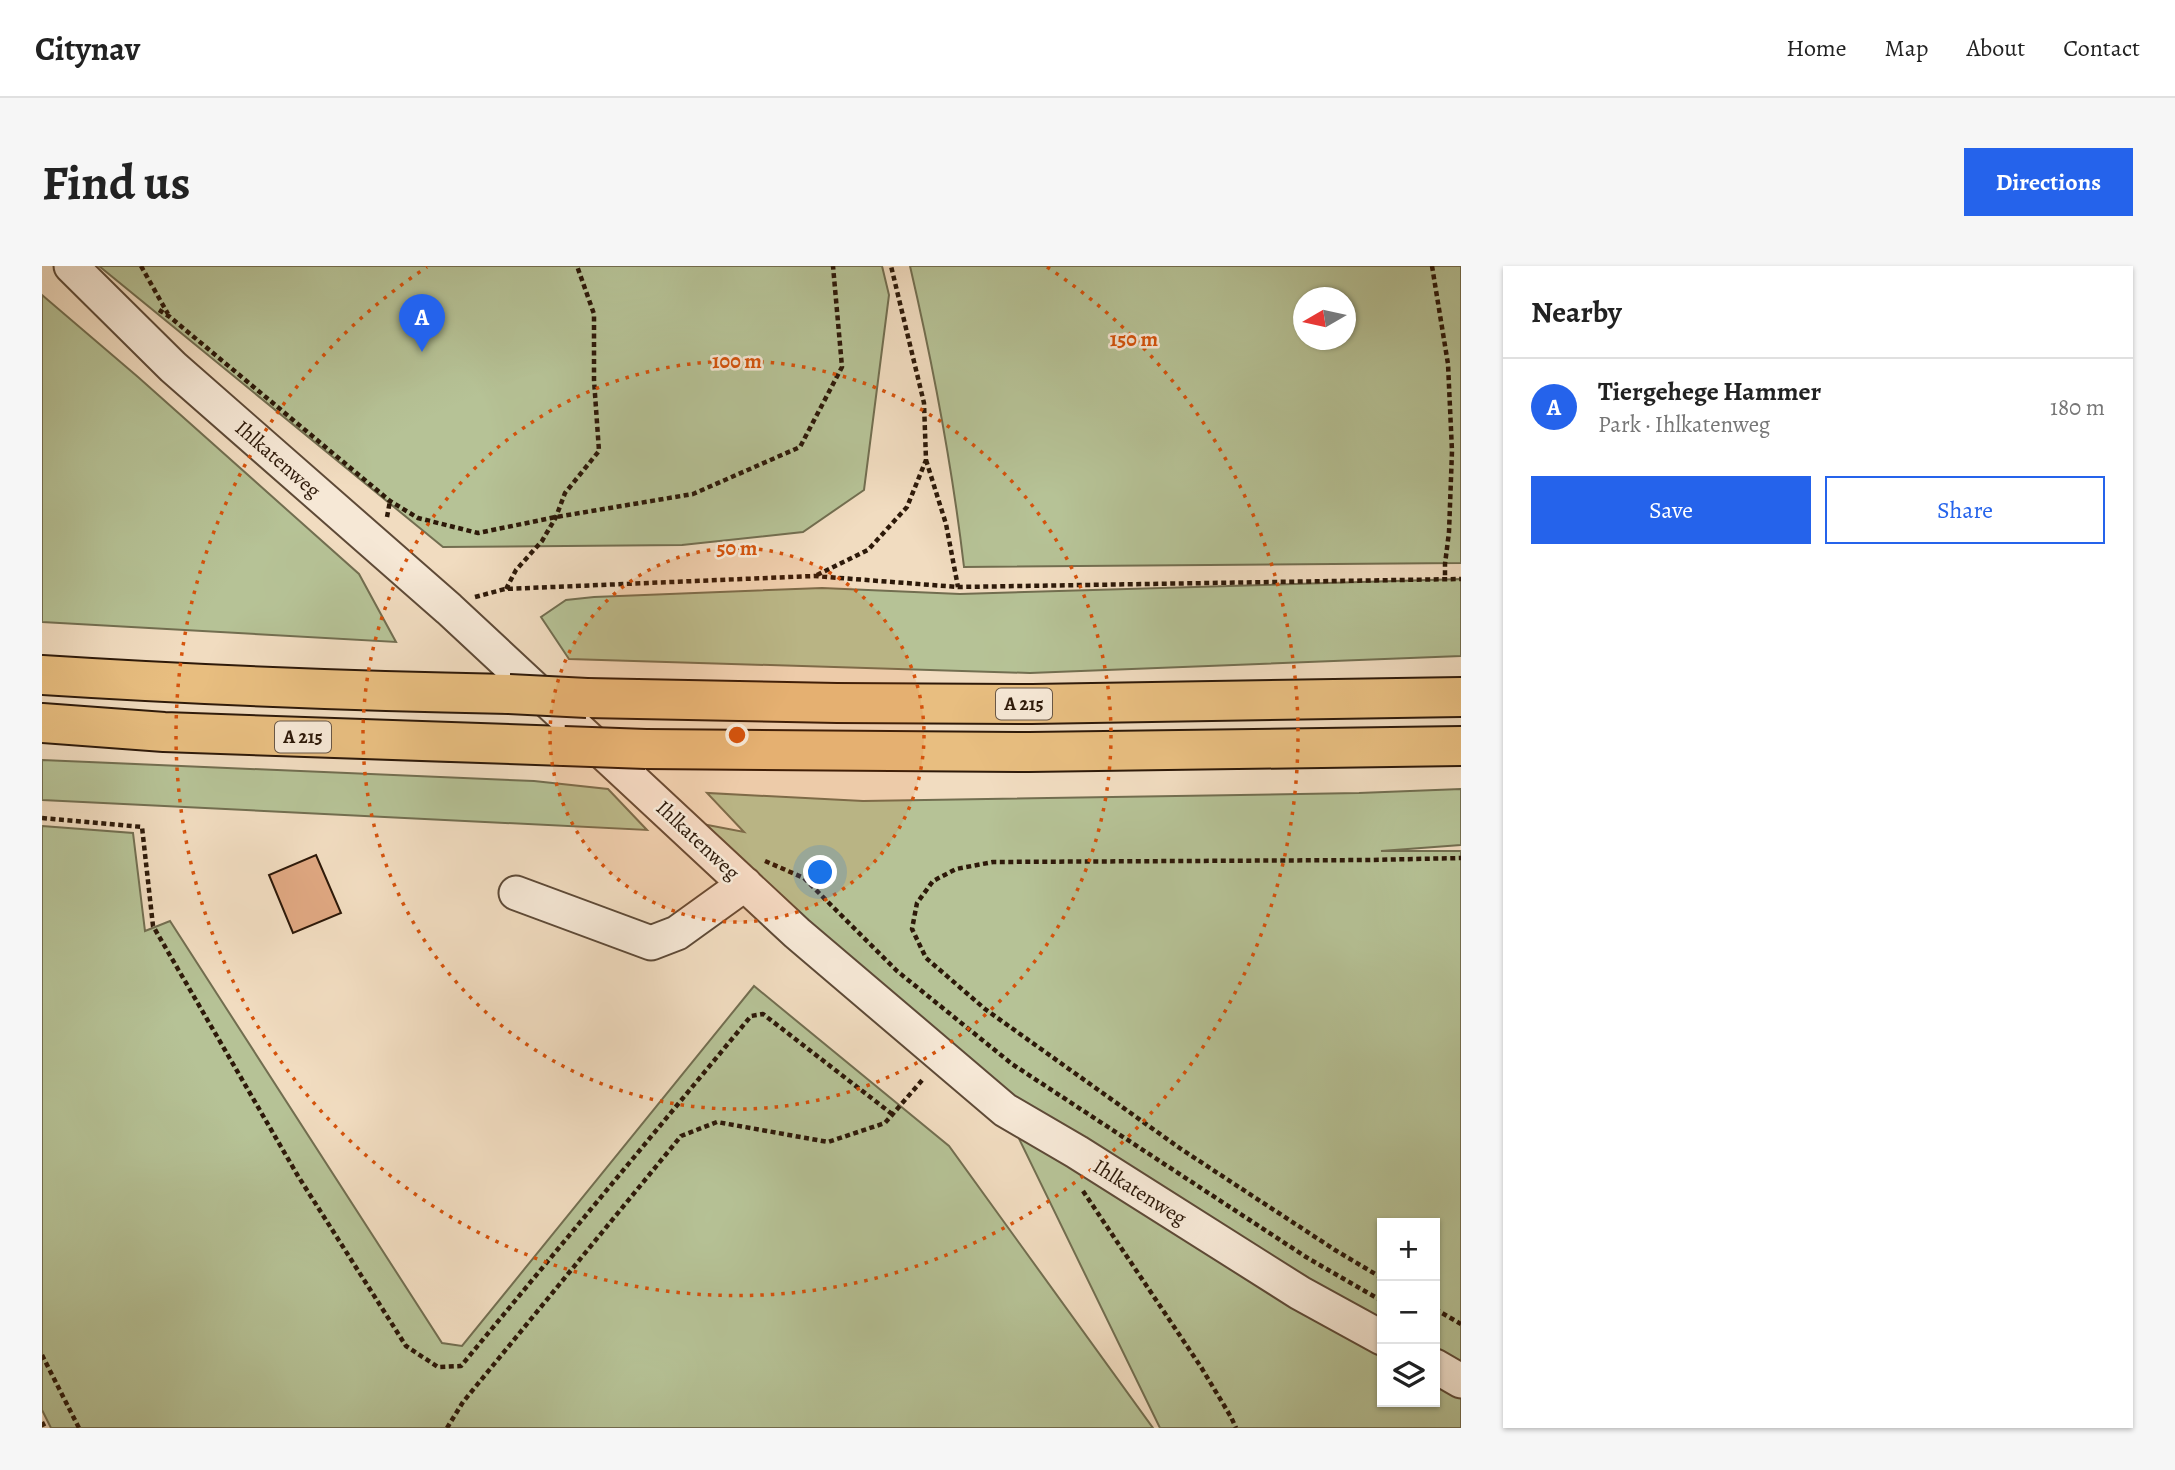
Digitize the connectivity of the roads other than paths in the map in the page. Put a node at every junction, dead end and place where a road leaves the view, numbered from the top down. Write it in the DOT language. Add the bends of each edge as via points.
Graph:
graph roads {
  1 [pos="71,266"];
  2 [pos="42,675"];
  3 [pos="1461,697"];
  4 [pos="42,723"];
  5 [pos="1461,746"];
  6 [pos="750,871"];
  7 [pos="516,893"];
  8 [pos="1377,1335"];
  9 [pos="1440,1369"];
  10 [pos="1461,1381"];
  1 -- 6 [label="street, Ihlkatenweg" via="173,367"];
  2 -- 3 [label="highway, A 215, bridge" via="360,691 837,703"];
  4 -- 5 [label="highway, A 215, bridge" via="164,732 646,750 1029,752"];
  6 -- 7 [label="street" via="677,933 651,943"];
  6 -- 8 [label="street, Ihlkatenweg" via="797,933 1005,1110 1300,1293"];
  9 -- 10 [label="street"];
}
